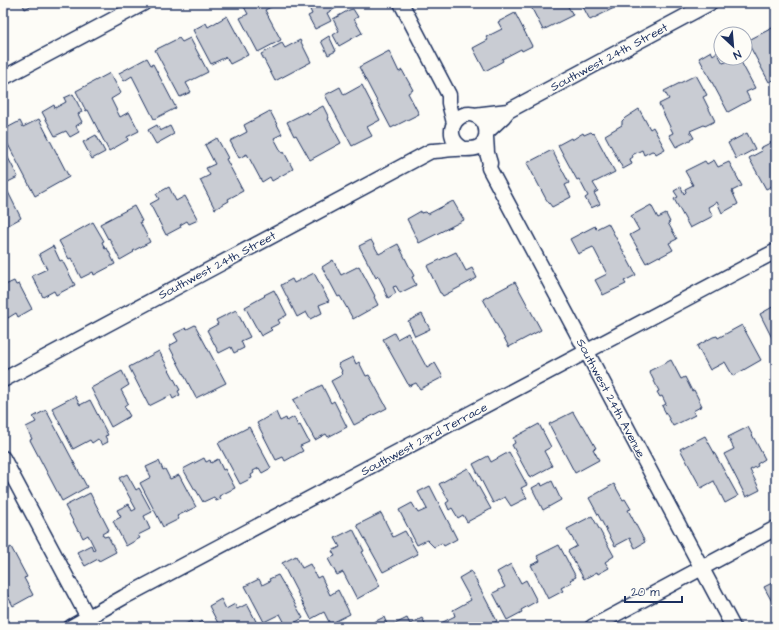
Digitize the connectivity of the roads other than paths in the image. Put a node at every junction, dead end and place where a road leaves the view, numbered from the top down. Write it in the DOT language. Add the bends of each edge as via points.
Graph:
graph roads {
  1 [pos="144,3"];
  2 [pos="401,3"];
  3 [pos="710,3"];
  4 [pos="3,78"];
  5 [pos="450,95"];
  6 [pos="508,111"];
  7 [pos="473,115"];
  8 [pos="453,126"];
  9 [pos="486,134"];
  10 [pos="466,149"];
  11 [pos="432,151"];
  12 [pos="489,168"];
  13 [pos="776,251"];
  14 [pos="587,351"];
  15 [pos="3,380"];
  16 [pos="3,458"];
  17 [pos="776,528"];
  18 [pos="702,568"];
  19 [pos="91,622"];
  20 [pos="71,627"];
  21 [pos="592,627"];
  22 [pos="733,627"];
  1 -- 4 [label="street"];
  2 -- 5 [label="street"];
  3 -- 6 [label="street, Southwest 24th Street"];
  5 -- 7 [label="street"];
  5 -- 8 [label="street"];
  6 -- 7 [label="street, Southwest 24th Street"];
  6 -- 9 [label="street, Southwest 24th Street"];
  7 -- 8 [label="street" via="461,116"];
  7 -- 9 [label="street" via="483,121"];
  8 -- 10 [label="street" via="453,140"];
  8 -- 11 [label="street, Southwest 24th Street"];
  9 -- 10 [label="street" via="480,146"];
  9 -- 12 [label="street, Southwest 24th Avenue"];
  10 -- 11 [label="street, Southwest 24th Street"];
  10 -- 12 [label="street, Southwest 24th Avenue" via="483,166"];
  11 -- 15 [label="street, Southwest 24th Street"];
  12 -- 14 [label="street, Southwest 24th Avenue"];
  13 -- 14 [label="street, Southwest 23rd Terrace"];
  14 -- 18 [label="street, Southwest 24th Avenue"];
  14 -- 19 [label="street, Southwest 23rd Terrace" via="124,597"];
  16 -- 19 [label="street"];
  17 -- 18 [label="street"];
  18 -- 21 [label="street"];
  18 -- 22 [label="street, Southwest 24th Avenue"];
  19 -- 20 [label="street, Southwest 23rd Terrace"];
}
